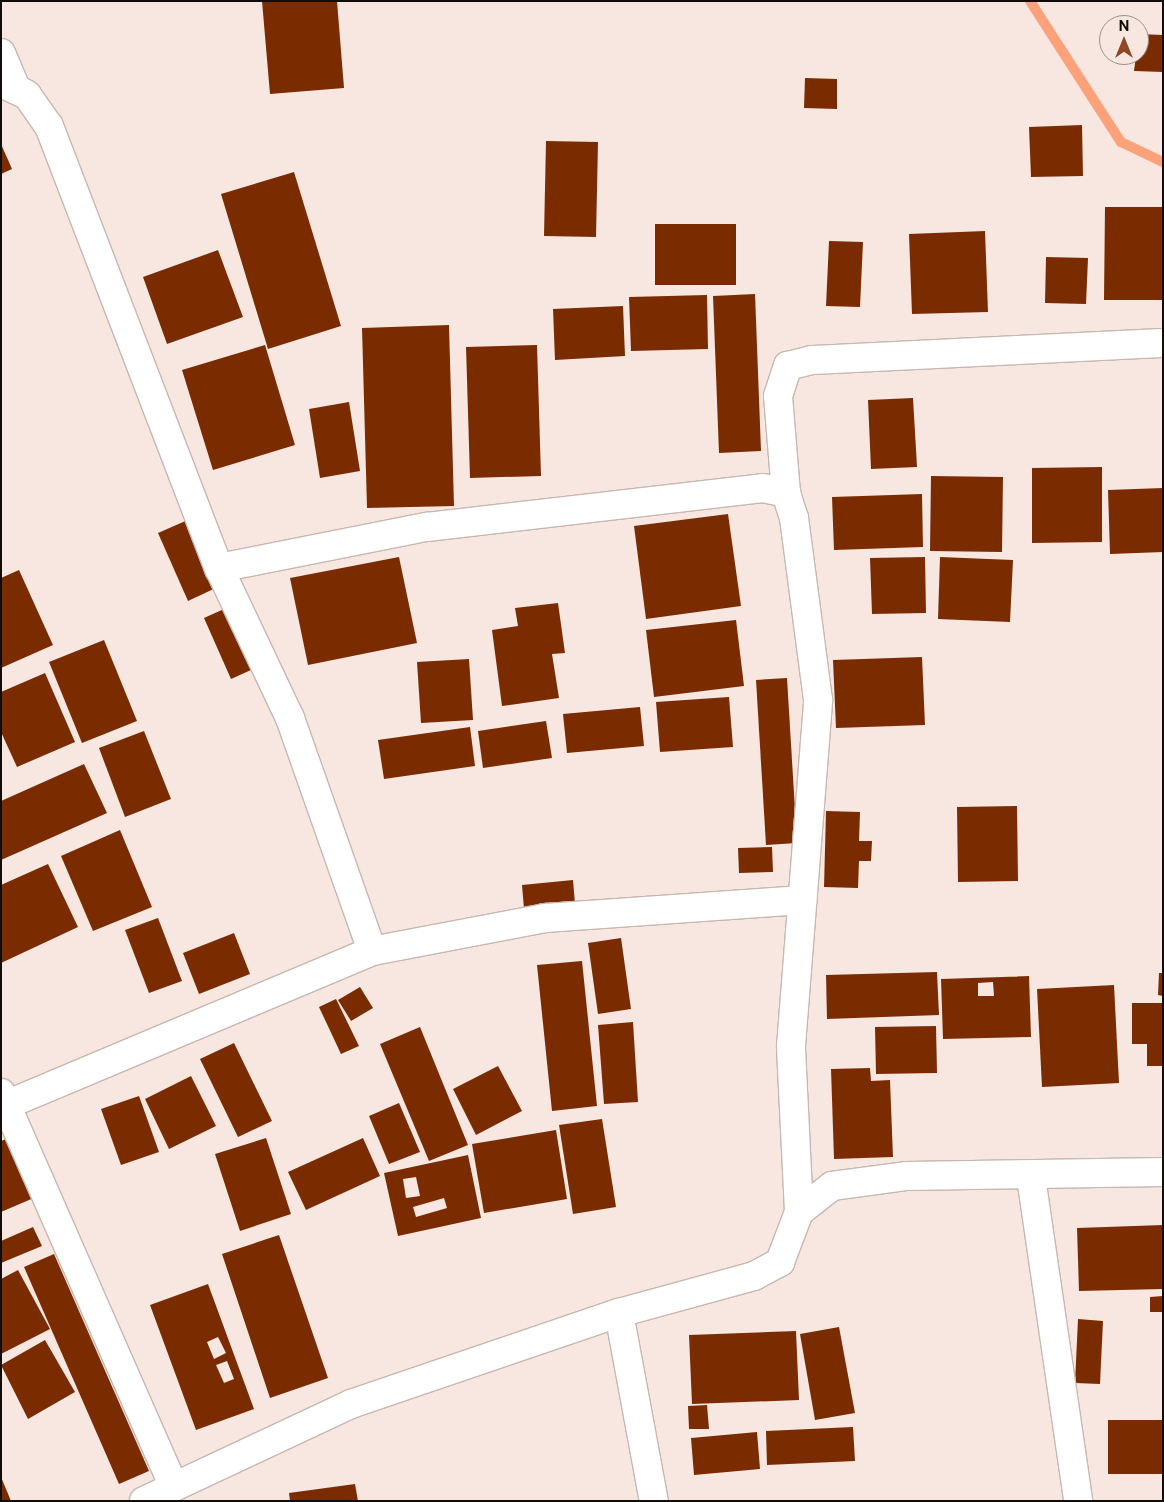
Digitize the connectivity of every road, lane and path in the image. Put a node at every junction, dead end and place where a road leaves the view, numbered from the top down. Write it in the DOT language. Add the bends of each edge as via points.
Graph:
graph roads {
  1 [pos="1,53"];
  2 [pos="1,83"];
  3 [pos="27,95"];
  4 [pos="1163,343"];
  5 [pos="786,493"];
  6 [pos="219,568"];
  7 [pos="802,900"];
  8 [pos="372,951"];
  9 [pos="4,1099"];
  10 [pos="1163,1172"];
  11 [pos="1031,1177"];
  12 [pos="799,1212"];
  13 [pos="619,1313"];
  14 [pos="174,1487"];
  15 [pos="144,1501"];
  16 [pos="654,1501"];
  17 [pos="1078,1501"];
  1 -- 3 [label="street" via="16,89"];
  2 -- 3 [label="street"];
  3 -- 6 [label="street" via="49,126 80,201"];
  4 -- 5 [label="street" via="812,360 788,366 778,396"];
  5 -- 6 [label="street" via="763,488 427,527"];
  5 -- 7 [label="street" via="794,518 818,700"];
  6 -- 8 [label="street" via="290,718"];
  7 -- 8 [label="street" via="545,918"];
  7 -- 12 [label="street" via="791,1046"];
  8 -- 9 [label="street"];
  9 -- 14 [label="street"];
  10 -- 11 [label="street"];
  11 -- 12 [label="street" via="907,1176 841,1184 832,1186"];
  11 -- 17 [label="street"];
  12 -- 13 [label="street" via="780,1262 754,1276"];
  13 -- 14 [label="street" via="351,1404"];
  13 -- 16 [label="street"];
  14 -- 15 [label="street"];
}
